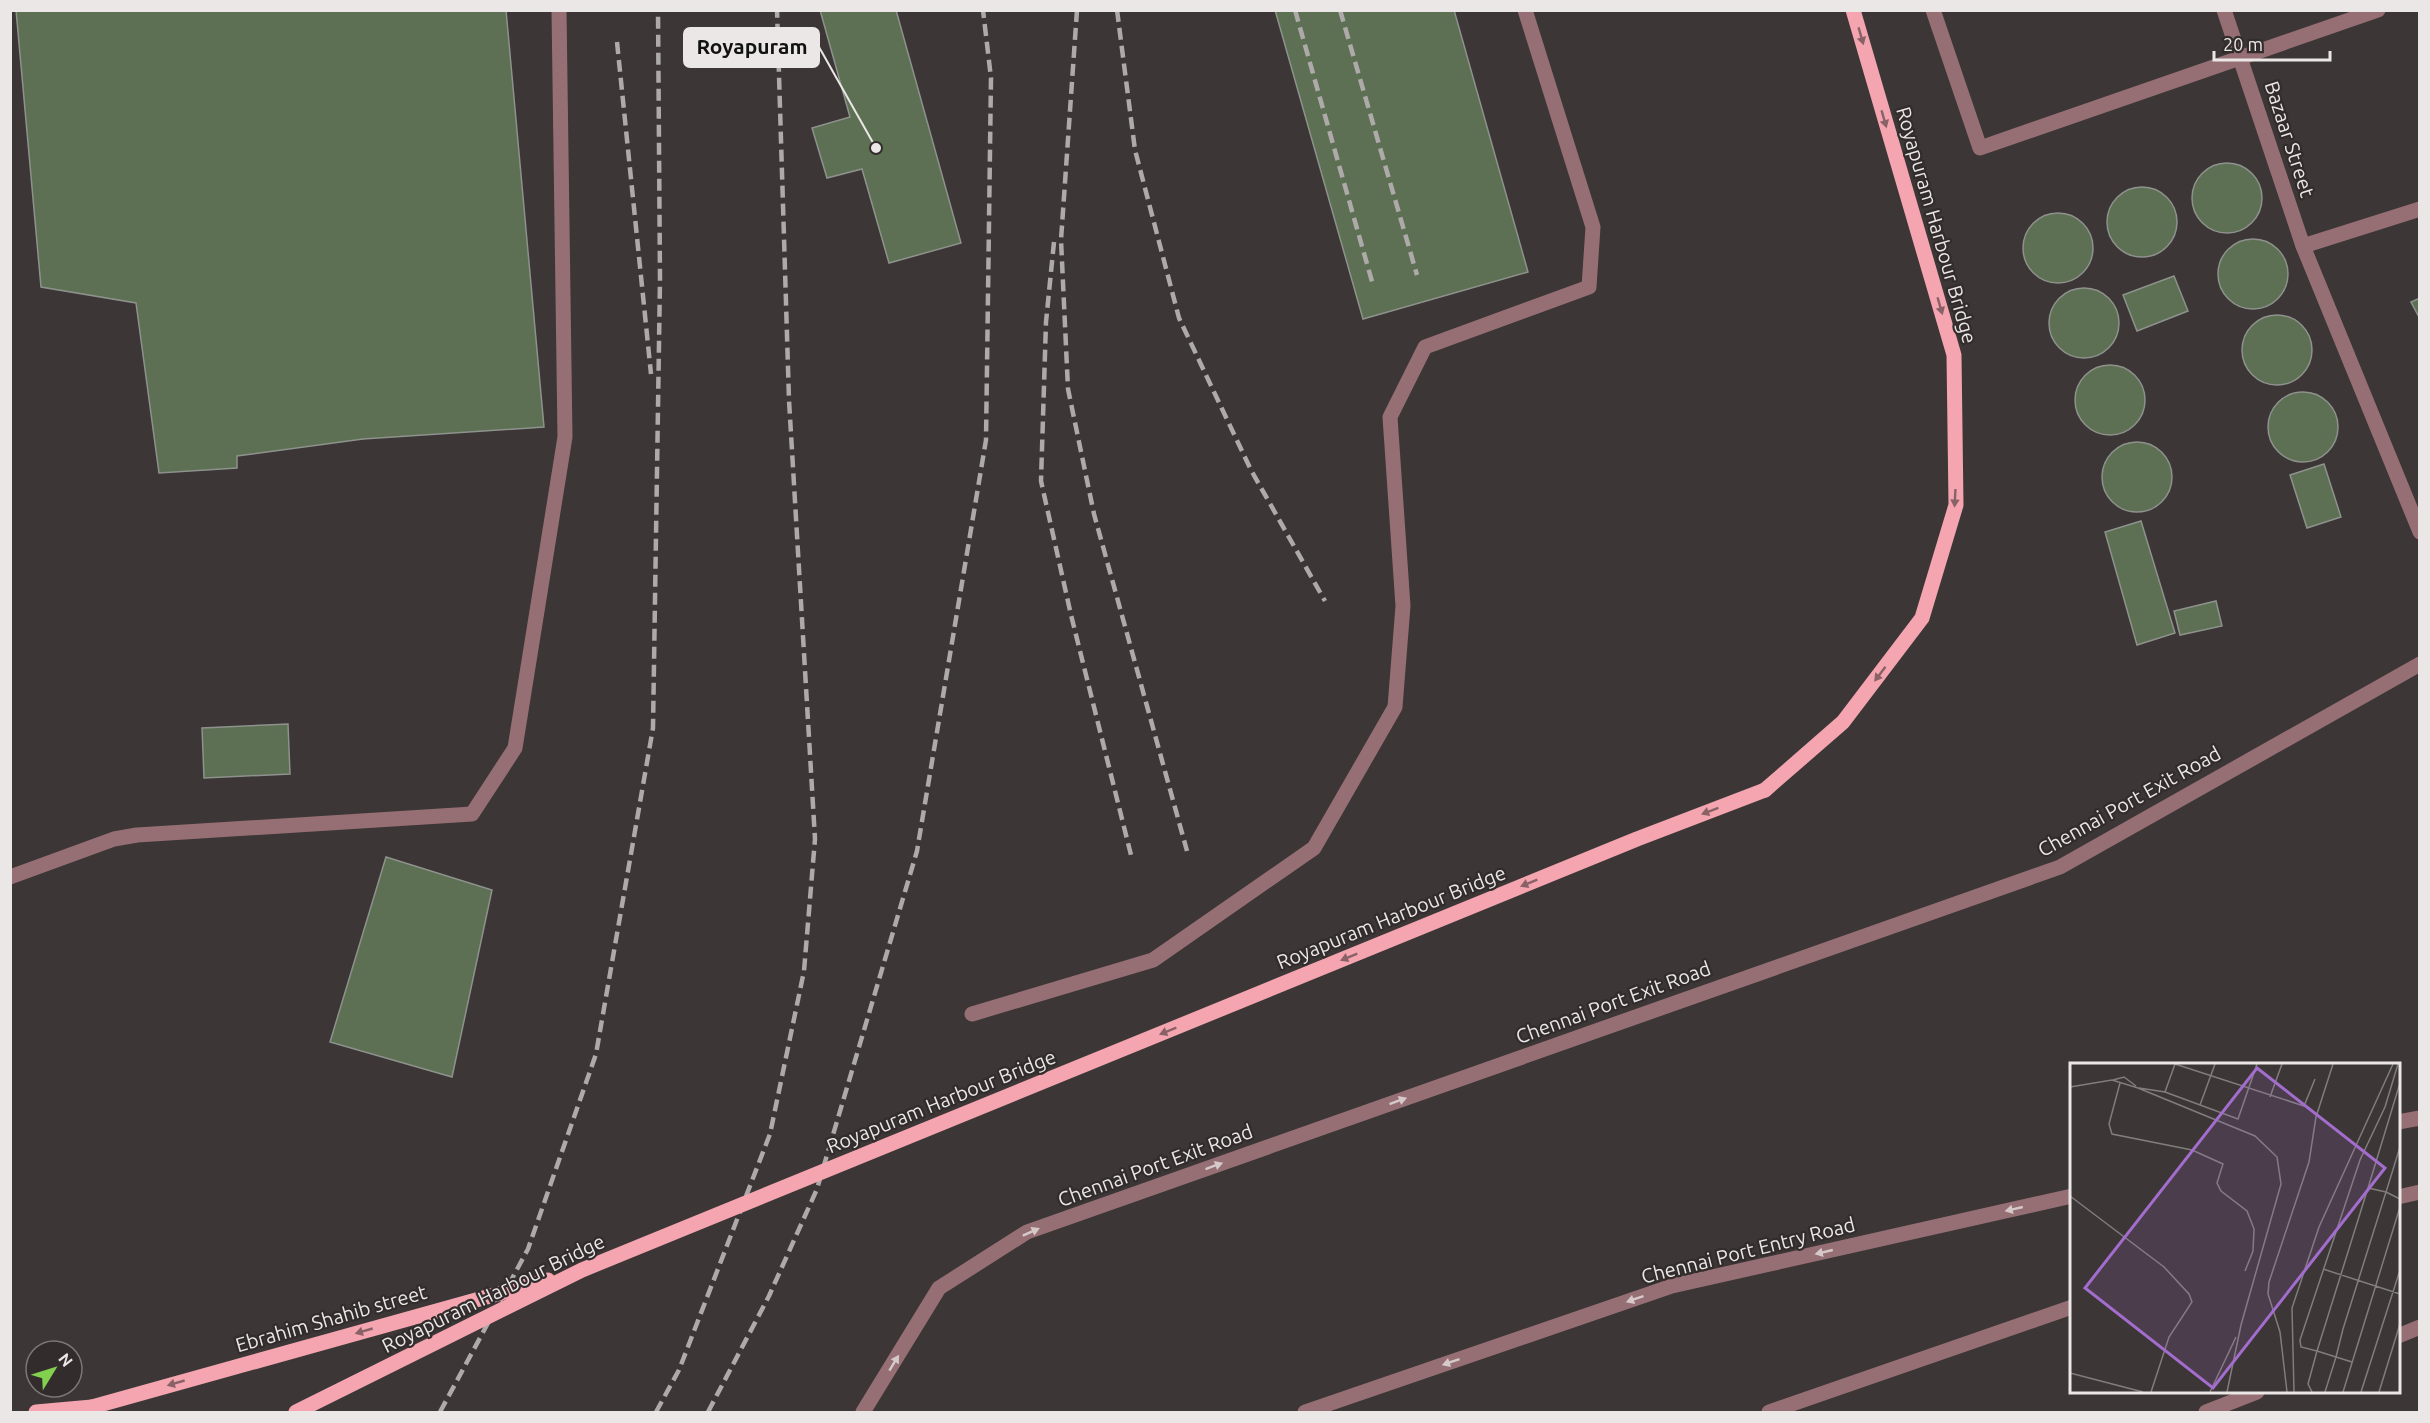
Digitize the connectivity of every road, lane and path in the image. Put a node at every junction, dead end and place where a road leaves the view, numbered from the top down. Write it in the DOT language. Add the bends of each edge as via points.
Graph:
graph roads {
  1 [pos="559,10"];
  2 [pos="1525,10"];
  3 [pos="1853,10"];
  4 [pos="1933,10"];
  5 [pos="2224,10"];
  6 [pos="2378,10"];
  7 [pos="2241,58"];
  8 [pos="2420,209"];
  9 [pos="2303,246"];
  10 [pos="2420,532"];
  11 [pos="2420,664"];
  12 [pos="10,877"];
  13 [pos="972,1014"];
  14 [pos="2420,1118"];
  15 [pos="2400,1122"];
  16 [pos="2420,1192"];
  17 [pos="2070,1196"];
  18 [pos="2400,1197"];
  19 [pos="582,1270"];
  20 [pos="2070,1308"];
  21 [pos="2420,1327"];
  22 [pos="2400,1335"];
  23 [pos="2254,1393"];
  24 [pos="2205,1412"];
  25 [pos="36,1413"];
  26 [pos="296,1413"];
  27 [pos="863,1413"];
  28 [pos="1305,1413"];
  29 [pos="1769,1413"];
  1 -- 12 [label="street" via="565,437 515,748 472,814 114,838"];
  2 -- 13 [label="street" via="1593,227 1589,287 1425,347 1390,417 1403,606 1395,707 1314,848 1153,960"];
  3 -- 19 [label="main road, Royapuram Harbour Bridge, one-way, bridge" via="1954,355 1956,504 1922,618 1844,722 1765,790"];
  4 -- 7 [label="street" via="1980,148"];
  5 -- 7 [label="street, Bazaar Street"];
  6 -- 7 [label="street"];
  7 -- 9 [label="street, Bazaar Street"];
  8 -- 9 [label="street"];
  9 -- 10 [label="street, Bazaar Street"];
  27 -- 11 [label="street, Chennai Port Exit Road, one-way" via="939,1288 1027,1233 2060,867"];
  14 -- 15 [label="street"];
  16 -- 18 [label="street"];
  17 -- 28 [label="street, Chennai Port Entry Road, one-way" via="1672,1286"];
  19 -- 25 [label="main road, Ebrahim Shahib street, one-way, bridge" via="92,1407"];
  19 -- 26 [label="main road, Royapuram Harbour Bridge, bridge"];
  20 -- 29 [label="street"];
  21 -- 22 [label="street"];
  23 -- 24 [label="street"];
}
